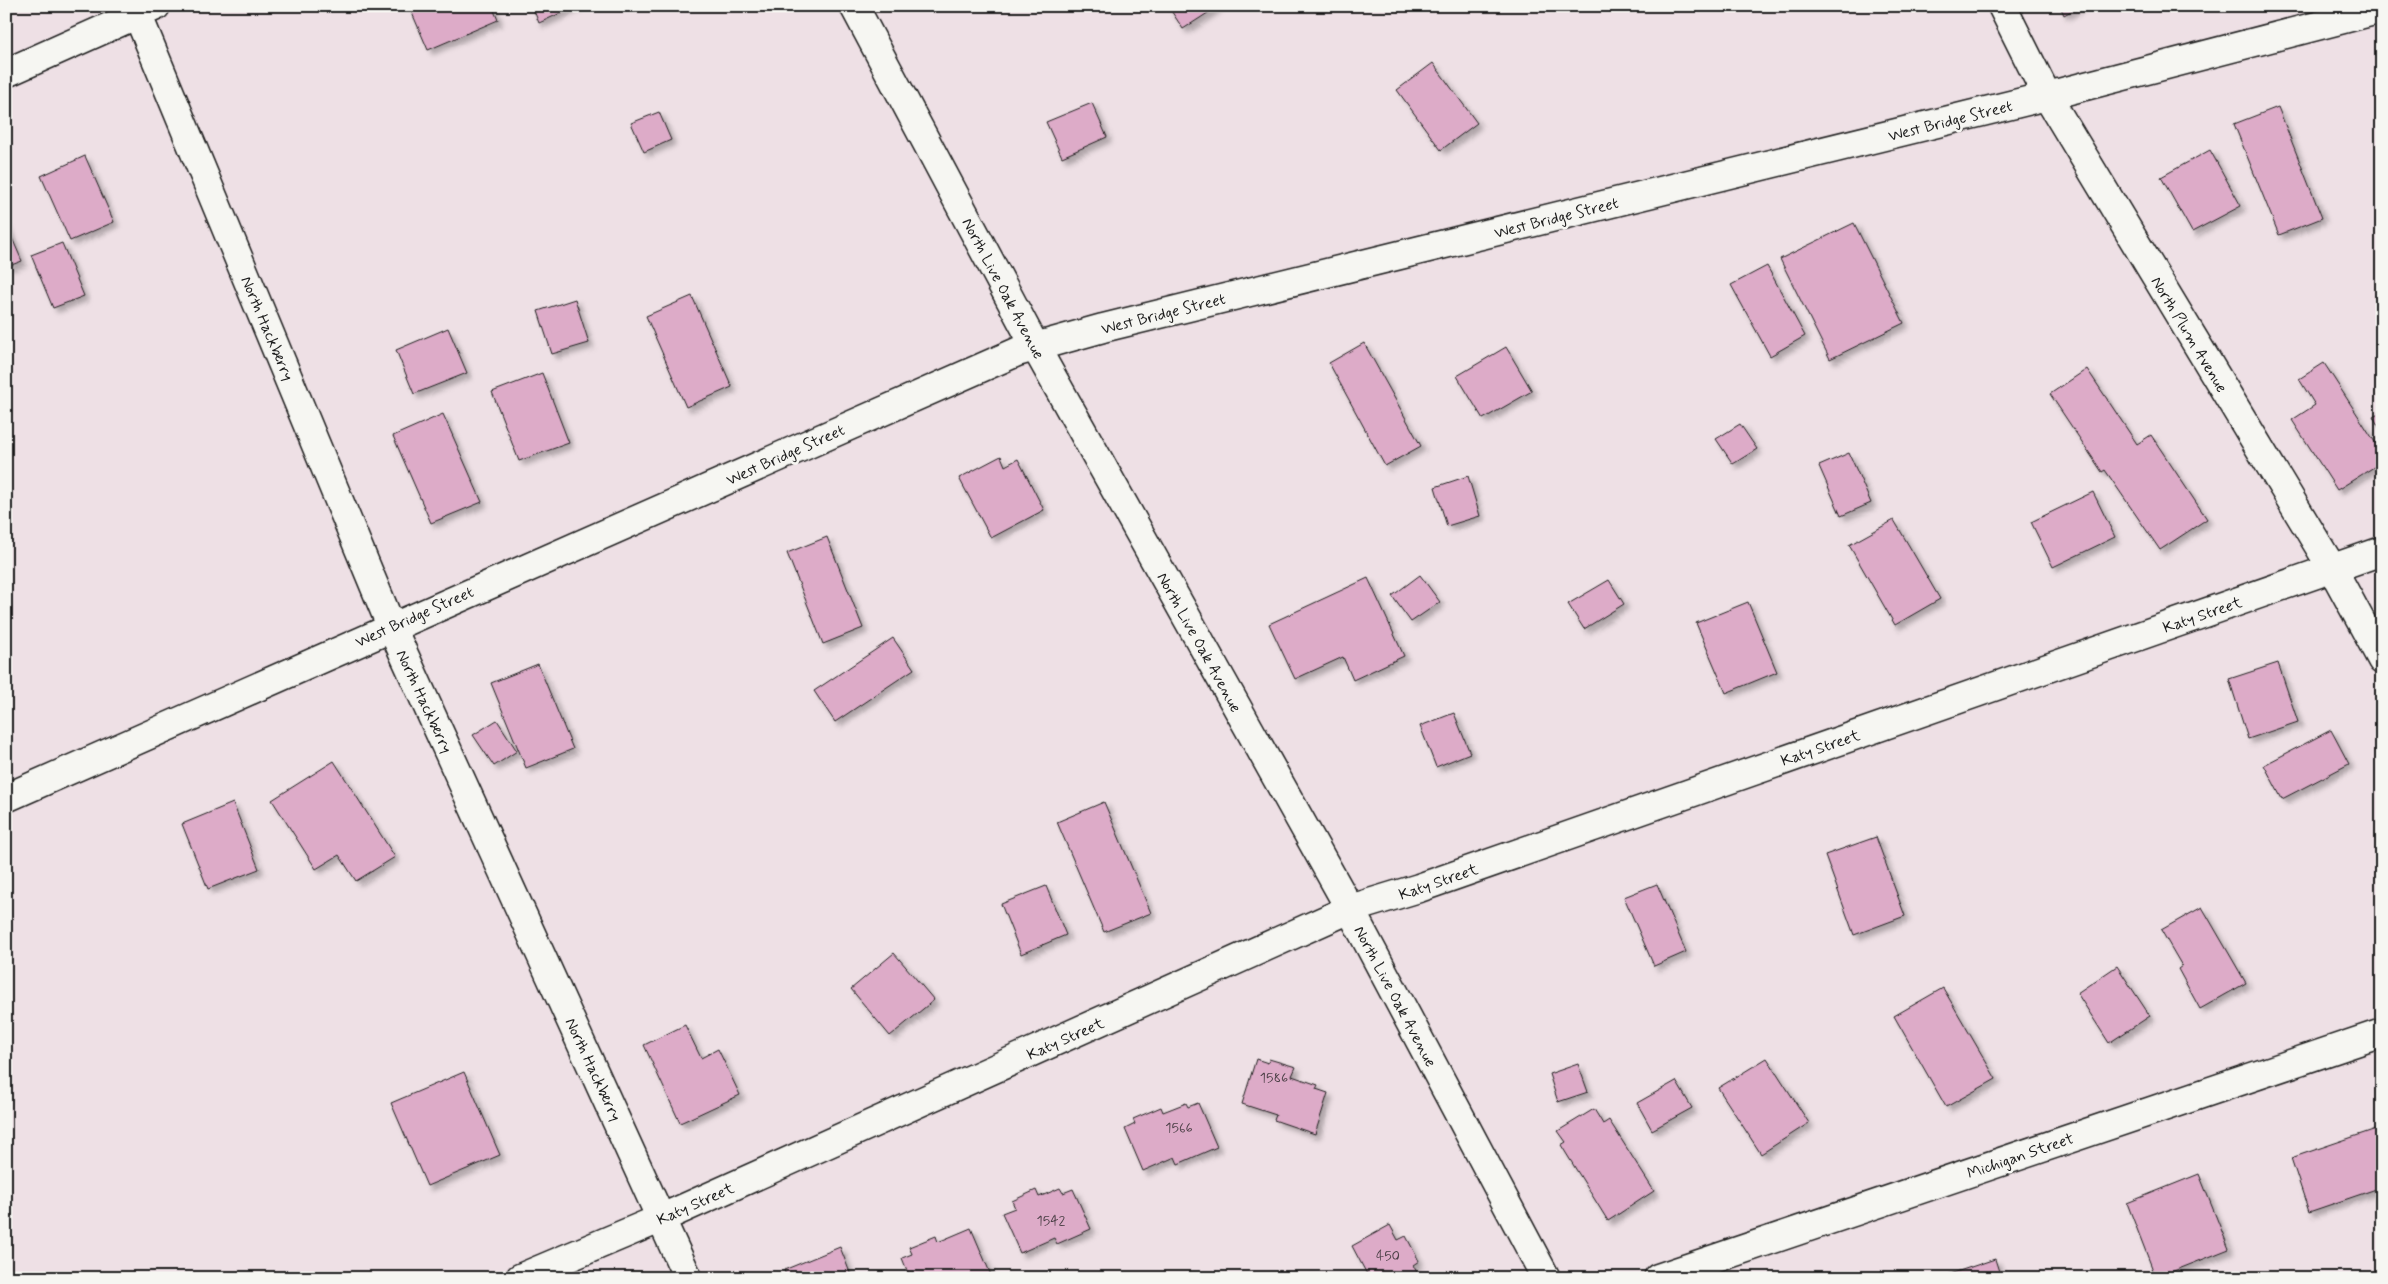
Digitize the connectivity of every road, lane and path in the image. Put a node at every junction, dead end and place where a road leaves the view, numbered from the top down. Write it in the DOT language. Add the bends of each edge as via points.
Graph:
graph roads {
  1 [pos="854,6"];
  2 [pos="2002,6"];
  3 [pos="143,9"];
  4 [pos="2382,9"];
  5 [pos="6,73"];
  6 [pos="2047,96"];
  7 [pos="1036,348"];
  8 [pos="2382,551"];
  9 [pos="2332,568"];
  10 [pos="391,626"];
  11 [pos="2382,660"];
  12 [pos="6,798"];
  13 [pos="1350,909"];
  14 [pos="2382,1033"];
  15 [pos="662,1218"];
  16 [pos="520,1278"];
  17 [pos="688,1278"];
  18 [pos="1546,1278"];
  19 [pos="1658,1278"];
  1 -- 7 [label="street, North Live Oak Avenue"];
  2 -- 6 [label="street, North Plum Avenue"];
  3 -- 5 [label="street"];
  3 -- 10 [label="street, North Hackberry"];
  4 -- 6 [label="street, West Bridge Street"];
  6 -- 7 [label="street, West Bridge Street" via="1103,328"];
  6 -- 9 [label="street, North Plum Avenue"];
  7 -- 10 [label="street, West Bridge Street" via="1008,356"];
  7 -- 13 [label="street, North Live Oak Avenue"];
  8 -- 9 [label="street, Katy Street"];
  9 -- 11 [label="street, North Plum Avenue"];
  9 -- 13 [label="street, Katy Street"];
  10 -- 12 [label="street, West Bridge Street"];
  10 -- 15 [label="street, North Hackberry"];
  13 -- 15 [label="street, Katy Street"];
  13 -- 18 [label="street, North Live Oak Avenue"];
  14 -- 19 [label="street, Michigan Street"];
  15 -- 16 [label="street, Katy Street"];
  15 -- 17 [label="street, North Hackberry"];
}
